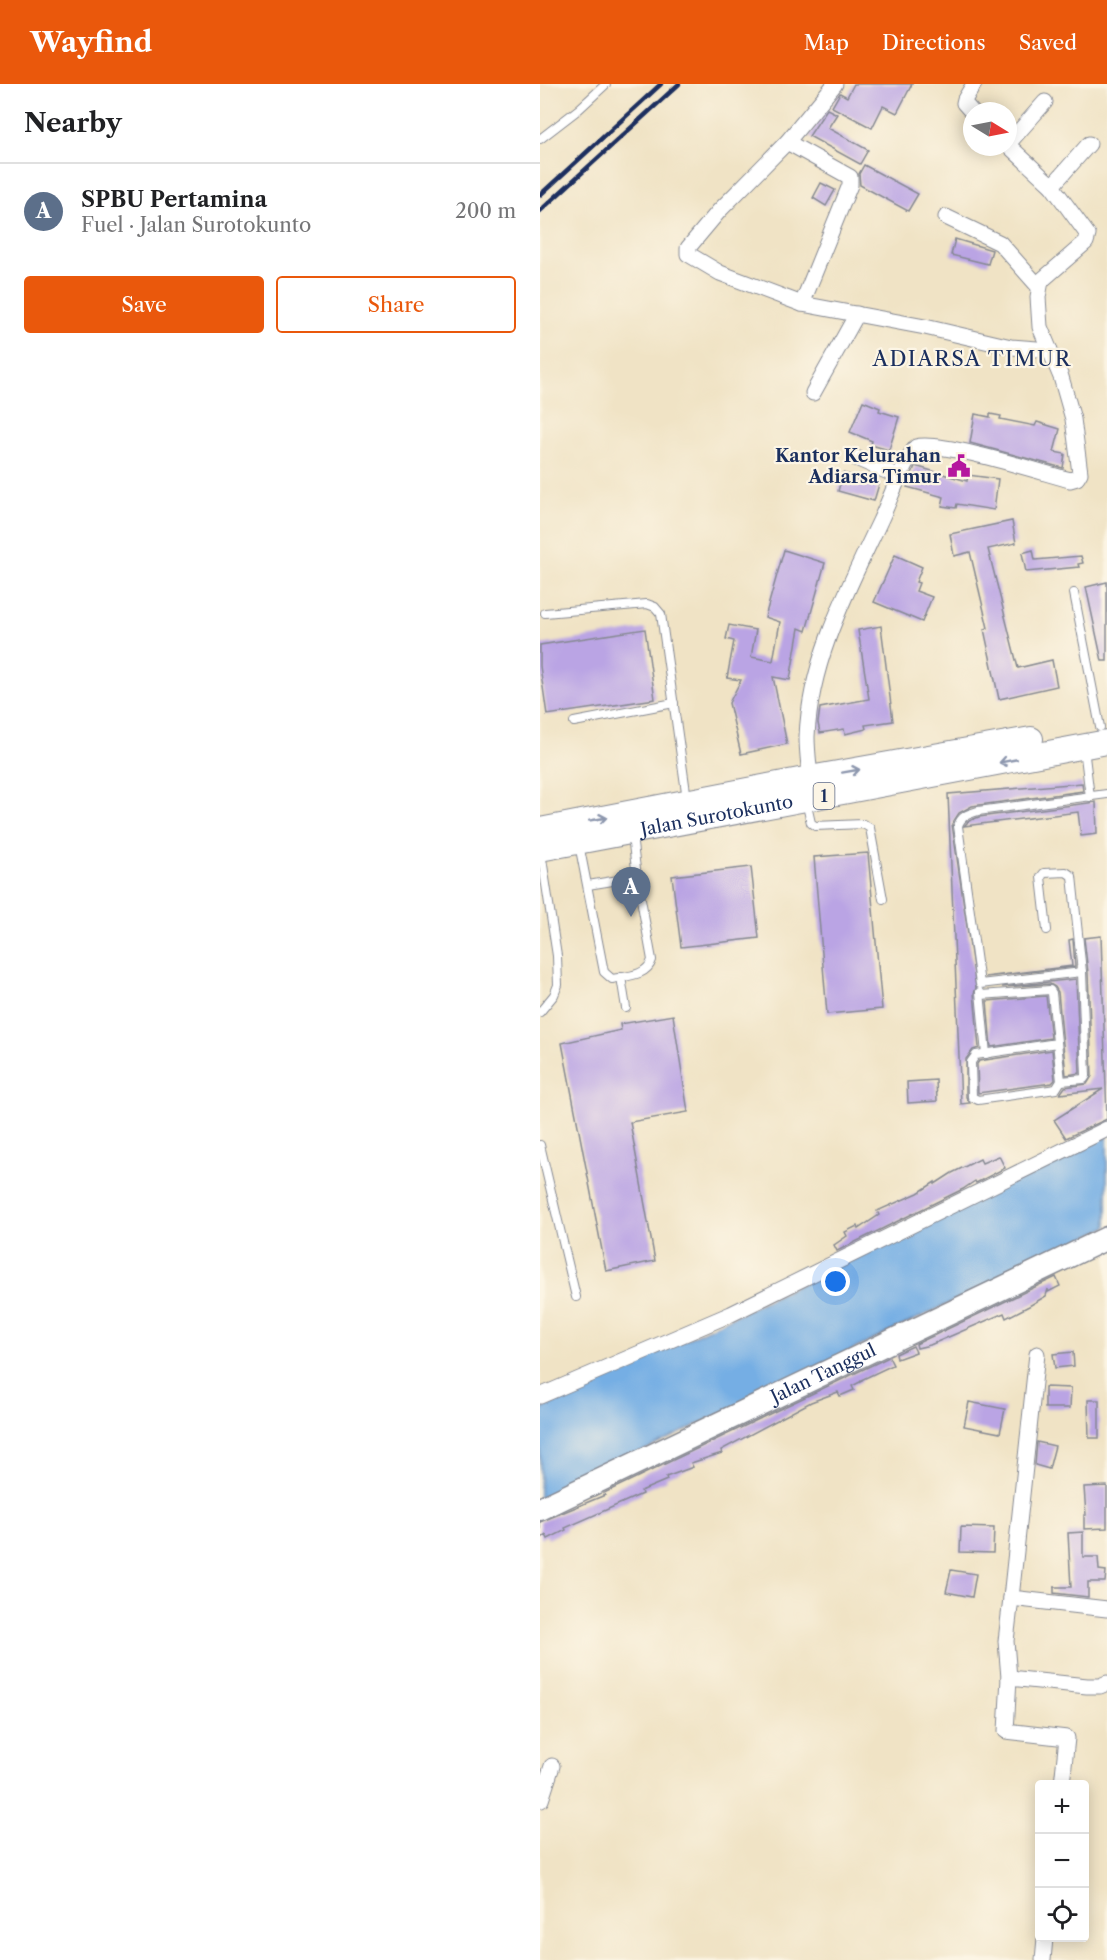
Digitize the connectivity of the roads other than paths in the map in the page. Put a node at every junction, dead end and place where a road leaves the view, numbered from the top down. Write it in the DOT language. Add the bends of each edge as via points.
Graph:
graph roads {
  1 [pos="606,84"];
  2 [pos="835,84"];
  3 [pos="974,84"];
  4 [pos="964,102"];
  5 [pos="1045,102"];
  6 [pos="1017,134"];
  7 [pos="540,140"];
  8 [pos="787,142"];
  9 [pos="1089,144"];
  10 [pos="1017,153"];
  11 [pos="1052,186"];
  12 [pos="946,217"];
  13 [pos="1039,288"];
  14 [pos="802,304"];
  15 [pos="857,314"];
  16 [pos="1050,350"];
  17 [pos="813,393"];
  18 [pos="856,458"];
  19 [pos="900,477"];
  20 [pos="1074,593"];
  21 [pos="545,613"];
  22 [pos="674,703"];
  23 [pos="574,722"];
  24 [pos="1100,735"];
  25 [pos="808,789"];
  26 [pos="1107,794"];
  27 [pos="1090,797"];
  28 [pos="687,803"];
  29 [pos="631,822"];
  30 [pos="540,830"];
  31 [pos="579,842"];
  32 [pos="540,848"];
  33 [pos="637,877"];
  34 [pos="588,885"];
  35 [pos="883,899"];
  36 [pos="1047,930"];
  37 [pos="1082,972"];
  38 [pos="621,977"];
  39 [pos="980,984"];
  40 [pos="981,995"];
  41 [pos="626,1008"];
  42 [pos="540,1012"];
  43 [pos="1057,1043"];
  44 [pos="986,1054"];
  45 [pos="1061,1081"];
  46 [pos="1107,1129"];
  47 [pos="540,1145"];
  48 [pos="1107,1238"];
  49 [pos="576,1297"];
  50 [pos="1037,1354"];
  51 [pos="540,1396"];
  52 [pos="540,1509"];
  53 [pos="1011,1598"];
  54 [pos="1107,1609"];
  55 [pos="1010,1678"];
  56 [pos="1107,1683"];
  57 [pos="552,1766"];
  58 [pos="1063,1780"];
  59 [pos="540,1801"];
  60 [pos="1045,1942"];
  61 [pos="1043,1960"];
  1 -- 7 [label="lane"];
  2 -- 8 [label="street"];
  3 -- 4 [label="street"];
  5 -- 6 [label="street"];
  8 -- 14 [label="street" via="850,177"];
  8 -- 14 [label="street" via="719,212 687,252 720,273"];
  9 -- 11 [label="street"];
  10 -- 11 [label="street"];
  11 -- 13 [label="street" via="1087,232 1088,239 1045,276"];
  12 -- 13 [label="street" via="1000,243"];
  13 -- 16 [label="street" via="1040,327"];
  14 -- 15 [label="street"];
  15 -- 16 [label="street" via="1011,347"];
  15 -- 17 [label="street"];
  16 -- 19 [label="street" via="1073,419 1080,473 1077,478 1070,480 953,450 922,446 913,451"];
  18 -- 19 [label="street"];
  19 -- 25 [label="street" via="836,617 822,657 810,705"];
  20 -- 24 [label="lane"];
  21 -- 22 [label="lane" via="647,604 656,607 661,614"];
  22 -- 23 [label="lane"];
  22 -- 28 [label="lane"];
  24 -- 25 [label="main road, Jalan Surotokunto / 1"];
  24 -- 27 [label="lane"];
  25 -- 28 [label="main road, Jalan Surotokunto / 1"];
  25 -- 29 [label="main road, Jalan Surotokunto / 1" via="729,812"];
  25 -- 35 [label="lane" via="811,823 815,826 863,824 870,828"];
  26 -- 27 [label="lane"];
  27 -- 39 [label="lane" via="978,811 960,820"];
  28 -- 29 [label="main road, Jalan Surotokunto / 1"];
  30 -- 29 [label="main road, Jalan Surotokunto / 1, one-way"];
  29 -- 31 [label="main road, Jalan Surotokunto / 1"];
  29 -- 33 [label="lane"];
  31 -- 32 [label="main road, Jalan Surotokunto / 1"];
  31 -- 34 [label="lane"];
  32 -- 42 [label="lane" via="558,985"];
  33 -- 34 [label="lane"];
  33 -- 38 [label="lane" via="652,960 644,972"];
  34 -- 38 [label="lane" via="604,972 612,979"];
  36 -- 37 [label="lane" via="1041,877 1044,873 1066,872 1072,876"];
  37 -- 39 [label="lane"];
  37 -- 45 [label="lane" via="1086,1076"];
  38 -- 41 [label="lane"];
  39 -- 40 [label="lane"];
  40 -- 43 [label="lane" via="1050,990"];
  40 -- 44 [label="lane"];
  43 -- 44 [label="lane"];
  43 -- 45 [label="lane"];
  44 -- 45 [label="lane" via="971,1062 972,1097 976,1100 1056,1089"];
  46 -- 51 [label="street" via="731,1314"];
  47 -- 49 [label="lane"];
  48 -- 52 [label="street, Jalan Tanggul"];
  50 -- 53 [label="street"];
  53 -- 54 [label="street"];
  53 -- 55 [label="street" via="1006,1641"];
  55 -- 56 [label="street" via="1088,1686"];
  55 -- 58 [label="street" via="1006,1731 1067,1738"];
  57 -- 59 [label="street"];
  60 -- 61 [label="street"];
}
